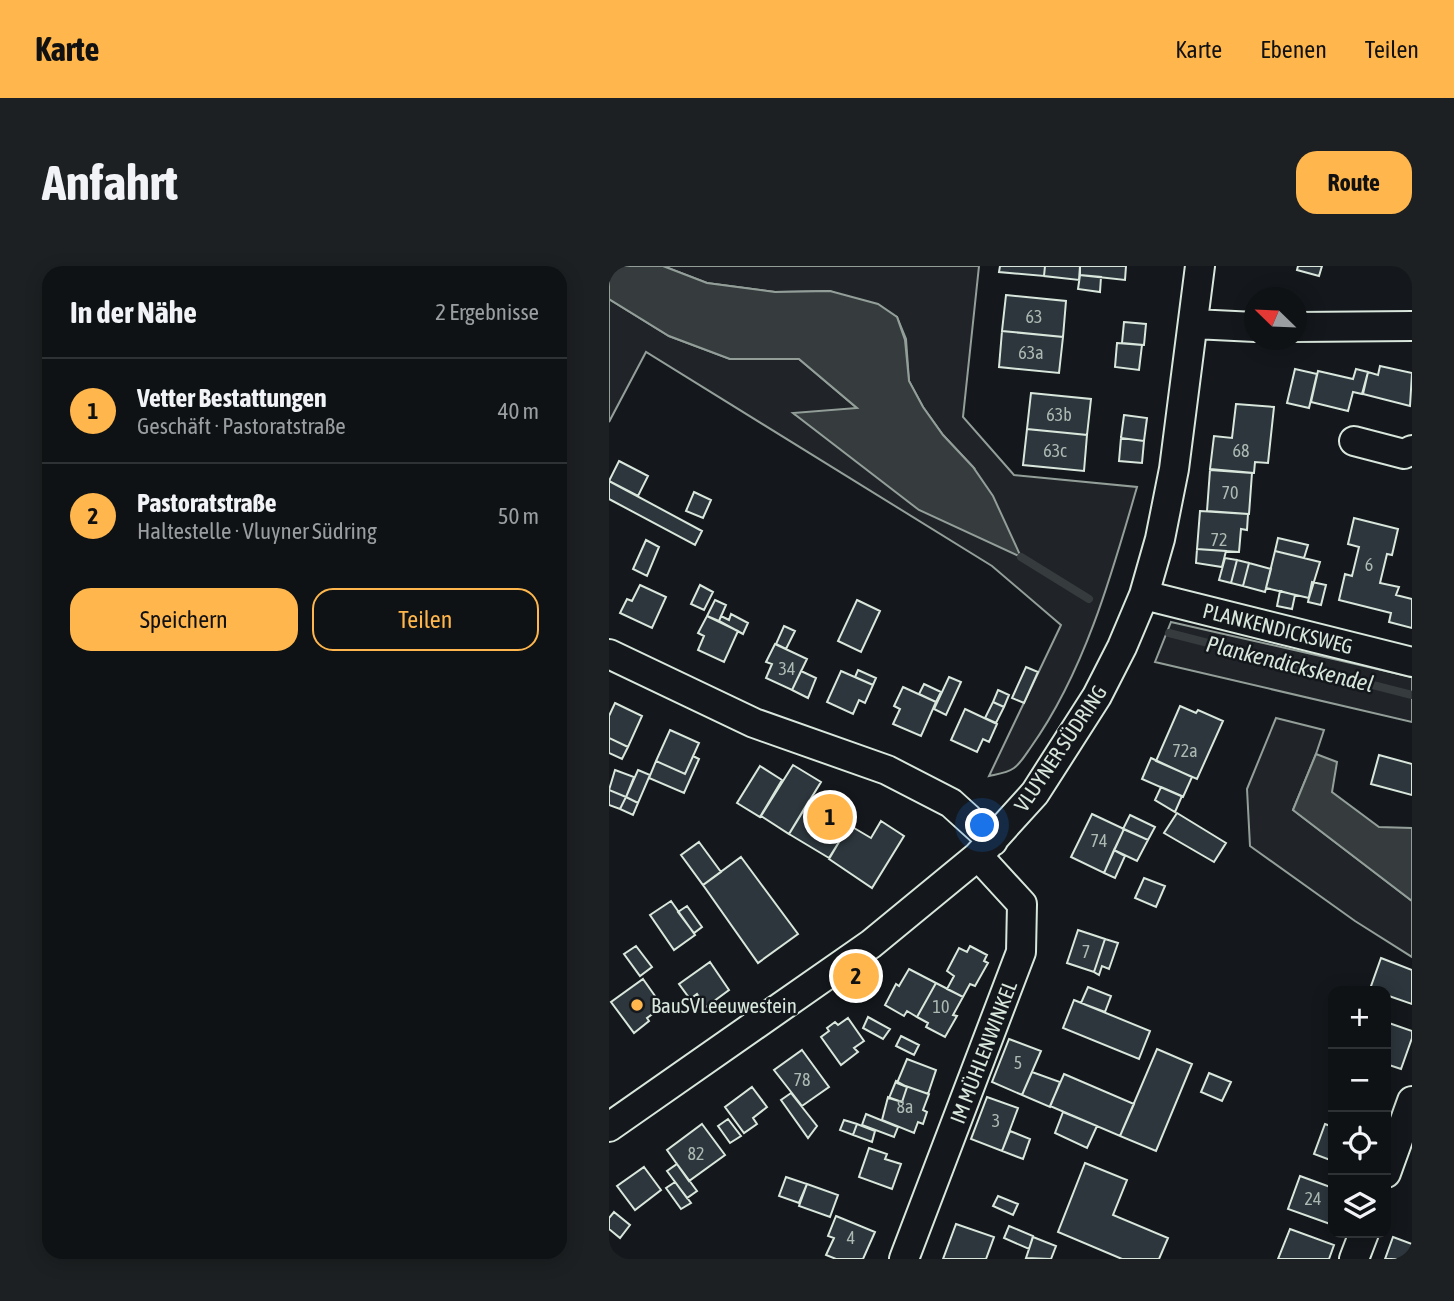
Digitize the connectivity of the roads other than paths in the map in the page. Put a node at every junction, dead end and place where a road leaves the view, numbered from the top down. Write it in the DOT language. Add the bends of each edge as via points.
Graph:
graph roads {
  1 [pos="1200,266"];
  2 [pos="1194,324"];
  3 [pos="1244,326"];
  4 [pos="1412,326"];
  5 [pos="1307,327"];
  6 [pos="1354,441"];
  7 [pos="1412,450"];
  8 [pos="1144,594"];
  9 [pos="609,654"];
  10 [pos="1412,662"];
  11 [pos="985,849"];
  12 [pos="1412,1101"];
  13 [pos="609,1127"];
  14 [pos="1391,1159"];
  15 [pos="1362,1238"];
  16 [pos="904,1259"];
  17 [pos="1354,1259"];
  1 -- 2 [label="street, VLUYNER SÜDRING"];
  2 -- 3 [label="street"];
  2 -- 8 [label="street, VLUYNER SÜDRING" via="1174,469"];
  4 -- 5 [label="street"];
  6 -- 7 [label="street" via="1404,454"];
  8 -- 10 [label="street, PLANKENDICKSWEG"];
  8 -- 11 [label="street, VLUYNER SÜDRING" via="1097,696 1035,793"];
  9 -- 11 [label="street, IM MÜHLENWINKEL" via="754,723 887,770 951,803"];
  11 -- 13 [label="street, VLUYNER SÜDRING" via="871,944"];
  11 -- 16 [label="street, IM MÜHLENWINKEL" via="1022,904 1021,953"];
  12 -- 14 [label="street"];
  15 -- 17 [label="street"];
}
